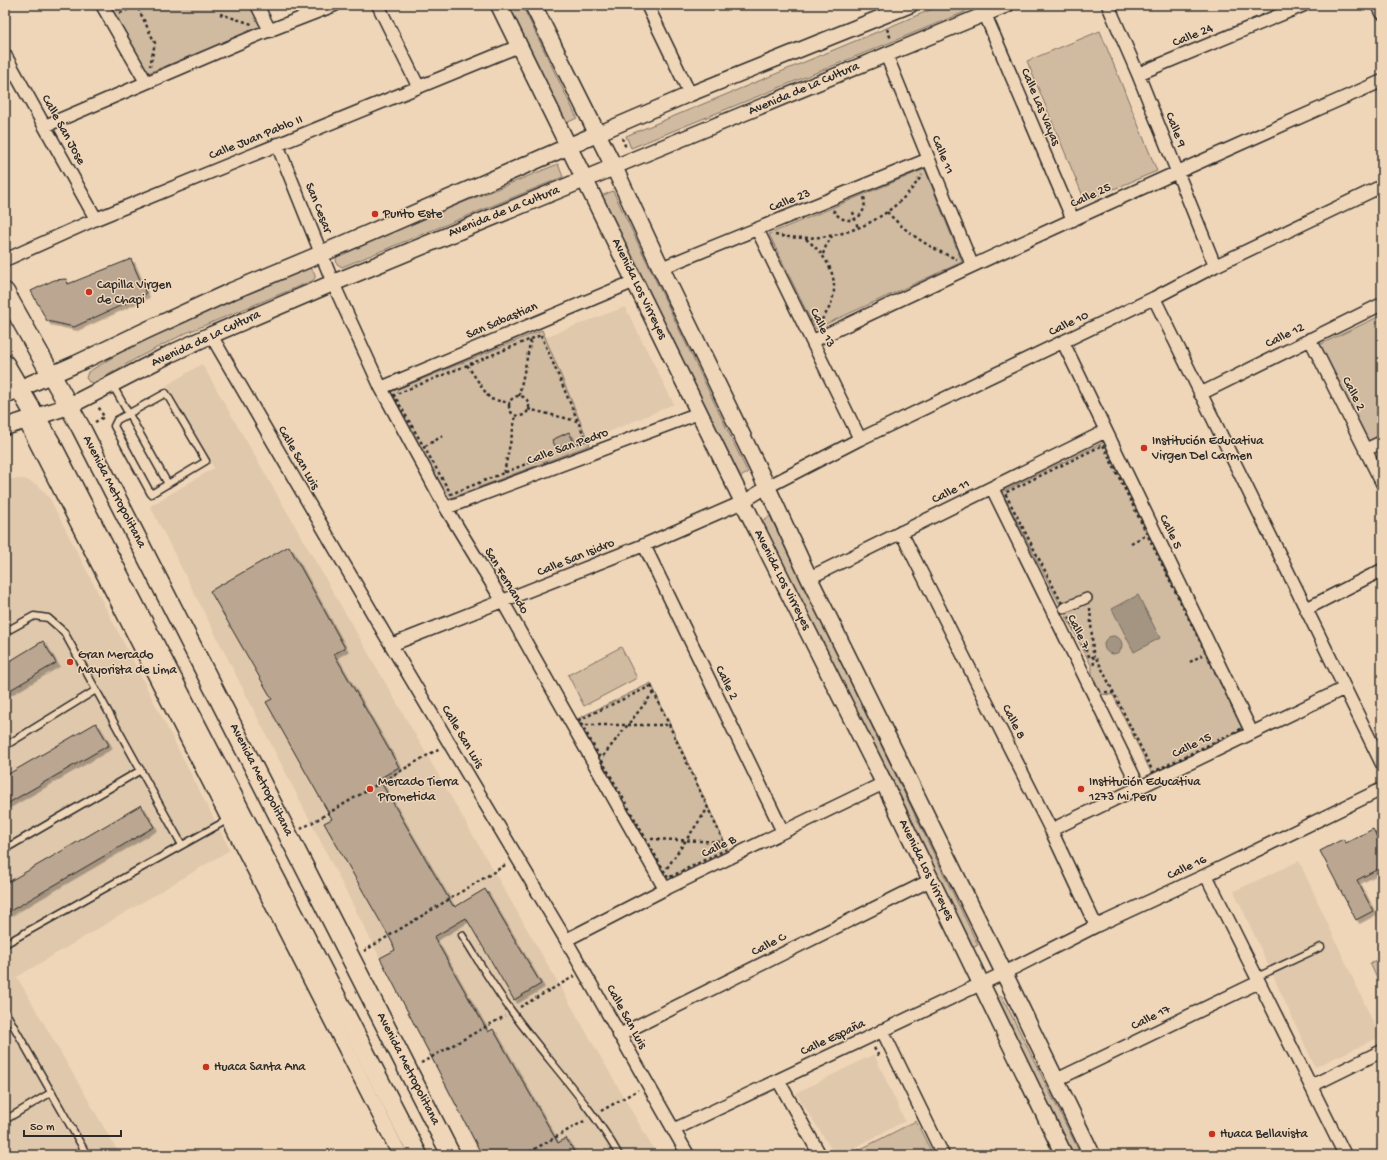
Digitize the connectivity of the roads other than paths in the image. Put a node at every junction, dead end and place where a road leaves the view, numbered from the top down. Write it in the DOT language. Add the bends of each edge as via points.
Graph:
graph roads {
  1 [pos="102,5"];
  2 [pos="258,5"];
  3 [pos="335,5"];
  4 [pos="378,5"];
  5 [pos="499,5"];
  6 [pos="533,5"];
  7 [pos="647,5"];
  8 [pos="911,5"];
  9 [pos="1007,5"];
  10 [pos="1108,5"];
  11 [pos="1304,5"];
  12 [pos="1378,5"];
  13 [pos="983,10"];
  14 [pos="1382,13"];
  15 [pos="270,31"];
  16 [pos="519,46"];
  17 [pos="891,52"];
  18 [pos="5,54"];
  19 [pos="1138,74"];
  20 [pos="1382,81"];
  21 [pos="146,82"];
  22 [pos="418,86"];
  23 [pos="690,94"];
  24 [pos="45,126"];
  25 [pos="597,134"];
  26 [pos="277,144"];
  27 [pos="568,146"];
  28 [pos="929,159"];
  29 [pos="614,167"];
  30 [pos="1176,172"];
  31 [pos="585,179"];
  32 [pos="1382,186"];
  33 [pos="96,219"];
  34 [pos="1073,220"];
  35 [pos="757,229"];
  36 [pos="321,254"];
  37 [pos="5,260"];
  38 [pos="972,265"];
  39 [pos="1215,266"];
  40 [pos="661,268"];
  41 [pos="635,281"];
  42 [pos="332,282"];
  43 [pos="5,292"];
  44 [pos="1154,298"];
  45 [pos="1382,304"];
  46 [pos="211,335"];
  47 [pos="1310,339"];
  48 [pos="813,341"];
  49 [pos="1063,342"];
  50 [pos="5,364"];
  51 [pos="51,375"];
  52 [pos="112,384"];
  53 [pos="380,388"];
  54 [pos="12,392"];
  55 [pos="1200,394"];
  56 [pos="69,406"];
  57 [pos="128,413"];
  58 [pos="699,413"];
  59 [pos="30,418"];
  60 [pos="5,427"];
  61 [pos="1106,431"];
  62 [pos="860,439"];
  63 [pos="1382,442"];
  64 [pos="1366,450"];
  65 [pos="1382,483"];
  66 [pos="168,484"];
  67 [pos="767,486"];
  68 [pos="992,488"];
  69 [pos="743,502"];
  70 [pos="446,508"];
  71 [pos="901,532"];
  72 [pos="644,545"];
  73 [pos="1382,570"];
  74 [pos="809,578"];
  75 [pos="1087,598"];
  76 [pos="503,602"];
  77 [pos="1064,608"];
  78 [pos="1306,609"];
  79 [pos="5,632"];
  80 [pos="391,646"];
  81 [pos="1345,688"];
  82 [pos="96,690"];
  83 [pos="1252,733"];
  84 [pos="5,746"];
  85 [pos="1382,764"];
  86 [pos="141,770"];
  87 [pos="884,783"];
  88 [pos="1139,788"];
  89 [pos="1382,789"];
  90 [pos="228,819"];
  91 [pos="1051,830"];
  92 [pos="783,832"];
  93 [pos="182,845"];
  94 [pos="5,849"];
  95 [pos="1206,875"];
  96 [pos="931,880"];
  97 [pos="665,889"];
  98 [pos="1096,926"];
  99 [pos="462,935"];
  100 [pos="566,940"];
  101 [pos="5,944"];
  102 [pos="1321,947"];
  103 [pos="1004,973"];
  104 [pos="1258,979"];
  105 [pos="981,983"];
  106 [pos="5,1011"];
  107 [pos="882,1030"];
  108 [pos="619,1035"];
  109 [pos="1382,1051"];
  110 [pos="778,1080"];
  111 [pos="1056,1080"];
  112 [pos="1311,1086"];
  113 [pos="52,1092"];
  114 [pos="5,1120"];
  115 [pos="673,1130"];
  116 [pos="87,1155"];
  117 [pos="400,1155"];
  118 [pos="418,1155"];
  119 [pos="451,1155"];
  120 [pos="619,1155"];
  121 [pos="688,1155"];
  122 [pos="820,1155"];
  123 [pos="943,1155"];
  124 [pos="1064,1155"];
  125 [pos="1092,1155"];
  126 [pos="1345,1155"];
  1 -- 21 [label="street"];
  2 -- 15 [label="street"];
  3 -- 15 [label="street"];
  4 -- 22 [label="street"];
  5 -- 16 [label="main road, Avenida Los Virreyes"];
  6 -- 25 [label="main road, Avenida Los Virreyes"];
  7 -- 23 [label="street"];
  8 -- 23 [label="street"];
  9 -- 13 [label="street, Avenida de La Cultura"];
  10 -- 19 [label="street, Calle 9"];
  11 -- 19 [label="street, Calle 24"];
  12 -- 14 [label="street"];
  13 -- 17 [label="street, Avenida de La Cultura"];
  13 -- 34 [label="street, Calle Las Vayas"];
  15 -- 21 [label="street"];
  16 -- 22 [label="street, Calle Juan Pablo II"];
  16 -- 27 [label="main road, Avenida Los Virreyes"];
  17 -- 28 [label="street, Calle 11"];
  17 -- 29 [label="street, Avenida de La Cultura"];
  18 -- 24 [label="street, Calle San Jose"];
  19 -- 30 [label="street, Calle 9"];
  20 -- 30 [label="street, Calle 25"];
  21 -- 24 [label="street"];
  22 -- 26 [label="street, Calle Juan Pablo II"];
  23 -- 25 [label="street"];
  24 -- 33 [label="street, Calle San Jose"];
  25 -- 27 [label="main road"];
  25 -- 29 [label="main road, Avenida Los Virreyes"];
  26 -- 33 [label="street, Calle Juan Pablo II"];
  26 -- 36 [label="street, San Cesar"];
  27 -- 31 [label="main road, Avenida Los Virreyes"];
  27 -- 36 [label="main road"];
  28 -- 35 [label="street, Calle 23"];
  28 -- 38 [label="street, Calle 11"];
  29 -- 31 [label="main road, Avenida de La Cultura"];
  29 -- 40 [label="main road, Avenida Los Virreyes"];
  30 -- 34 [label="street, Calle 25"];
  30 -- 39 [label="street, Calle 9"];
  31 -- 41 [label="main road, Avenida Los Virreyes"];
  31 -- 42 [label="main road, Avenida de La Cultura"];
  32 -- 39 [label="street, Calle 10"];
  33 -- 37 [label="street, Calle Juan Pablo II"];
  34 -- 38 [label="street, Calle 25"];
  35 -- 40 [label="street, Calle 23"];
  35 -- 48 [label="street, Calle 13"];
  36 -- 42 [label="street, San Cesar"];
  36 -- 51 [label="main road" via="232,291"];
  38 -- 48 [label="street, Calle 25"];
  39 -- 44 [label="street, Calle 10"];
  40 -- 67 [label="main road, Avenida Los Virreyes"];
  41 -- 53 [label="street, San Sabastian"];
  41 -- 58 [label="main road, Avenida Los Virreyes"];
  42 -- 46 [label="main road, Avenida de La Cultura"];
  42 -- 53 [label="street, San Fernando"];
  43 -- 51 [label="main road, Avenida Metropolitana"];
  44 -- 49 [label="street, Calle 10"];
  44 -- 55 [label="street"];
  45 -- 47 [label="street, Calle 12"];
  46 -- 52 [label="main road, Avenida de La Cultura"];
  46 -- 80 [label="street, Calle San Luis"];
  47 -- 55 [label="street, Calle 12"];
  47 -- 64 [label="street, Calle 2"];
  48 -- 62 [label="street, Calle 13"];
  49 -- 61 [label="street, Calle 5"];
  49 -- 62 [label="street, Calle 10"];
  50 -- 54 [label="main road"];
  51 -- 54 [label="main road"];
  51 -- 56 [label="main road, Avenida Metropolitana"];
  52 -- 56 [label="main road, Avenida de La Cultura"];
  52 -- 57 [label="lane"];
  53 -- 70 [label="street, San Fernando"];
  54 -- 59 [label="main road"];
  55 -- 78 [label="street"];
  56 -- 59 [label="main road, Avenida de La Cultura"];
  56 -- 119 [label="main road, Avenida Metropolitana"];
  57 -- 66 [label="lane"];
  57 -- 66 [label="lane" via="117,420 114,426 151,494"];
  57 -- 66 [label="lane" via="166,393 206,461"];
  58 -- 69 [label="main road, Avenida Los Virreyes"];
  58 -- 70 [label="street, Calle San Pedro"];
  59 -- 60 [label="main road, Avenida de La Cultura"];
  59 -- 90 [label="street"];
  59 -- 118 [label="main road" via="54,450"];
  61 -- 68 [label="street, Calle 11"];
  61 -- 83 [label="street, Calle 5"];
  62 -- 67 [label="street, Calle 10"];
  63 -- 64 [label="street"];
  64 -- 65 [label="street, Calle 2"];
  67 -- 69 [label="street, Calle San Isidro"];
  67 -- 74 [label="main road, Avenida Los Virreyes"];
  68 -- 71 [label="street, Calle 11"];
  68 -- 88 [label="street, Calle 7"];
  69 -- 72 [label="street, Calle San Isidro"];
  69 -- 87 [label="main road, Avenida Los Virreyes"];
  70 -- 76 [label="street, San Fernando"];
  71 -- 74 [label="street, Calle 11"];
  71 -- 91 [label="street, Calle 8"];
  72 -- 76 [label="street, Calle San Isidro"];
  72 -- 92 [label="street, Calle 2"];
  73 -- 78 [label="street"];
  74 -- 103 [label="main road, Avenida Los Virreyes"];
  75 -- 77 [label="street"];
  76 -- 80 [label="street, Calle San Isidro"];
  76 -- 97 [label="street, San Fernando" via="577,724"];
  78 -- 81 [label="street"];
  79 -- 82 [label="lane" via="34,616 48,618 64,632"];
  80 -- 100 [label="street, Calle San Luis"];
  81 -- 83 [label="street, Calle 15"];
  81 -- 85 [label="street"];
  82 -- 84 [label="lane"];
  82 -- 86 [label="lane"];
  83 -- 88 [label="street, Calle 15"];
  86 -- 93 [label="lane"];
  86 -- 94 [label="lane"];
  87 -- 92 [label="street, Calle B"];
  87 -- 96 [label="main road, Avenida Los Virreyes"];
  88 -- 91 [label="street, Calle 15"];
  89 -- 95 [label="street, Calle 16"];
  90 -- 93 [label="lane"];
  90 -- 117 [label="street"];
  91 -- 98 [label="street, Calle 8"];
  92 -- 97 [label="street, Calle B"];
  93 -- 101 [label="lane"];
  95 -- 98 [label="street, Calle 16"];
  95 -- 104 [label="street"];
  96 -- 105 [label="main road, Avenida Los Virreyes"];
  96 -- 108 [label="street, Calle C"];
  97 -- 100 [label="street, Calle B"];
  98 -- 103 [label="street, Calle 16"];
  99 -- 120 [label="lane" via="512,1012 574,1089 606,1132"];
  100 -- 108 [label="street, Calle San Luis"];
  102 -- 104 [label="lane"];
  103 -- 105 [label="street, Calle España"];
  103 -- 111 [label="main road, Avenida Los Virreyes"];
  104 -- 111 [label="street, Calle 17"];
  104 -- 112 [label="street"];
  105 -- 107 [label="street, Calle España"];
  105 -- 124 [label="main road, Avenida Los Virreyes"];
  106 -- 113 [label="lane"];
  107 -- 110 [label="street, Calle España"];
  107 -- 123 [label="street"];
  108 -- 115 [label="street, Calle San Luis"];
  109 -- 112 [label="street"];
  110 -- 115 [label="street, Calle España"];
  110 -- 122 [label="street"];
  111 -- 125 [label="main road, Avenida Los Virreyes"];
  112 -- 126 [label="street"];
  113 -- 114 [label="lane"];
  113 -- 116 [label="lane"];
  115 -- 121 [label="street, Calle San Luis"];
}
